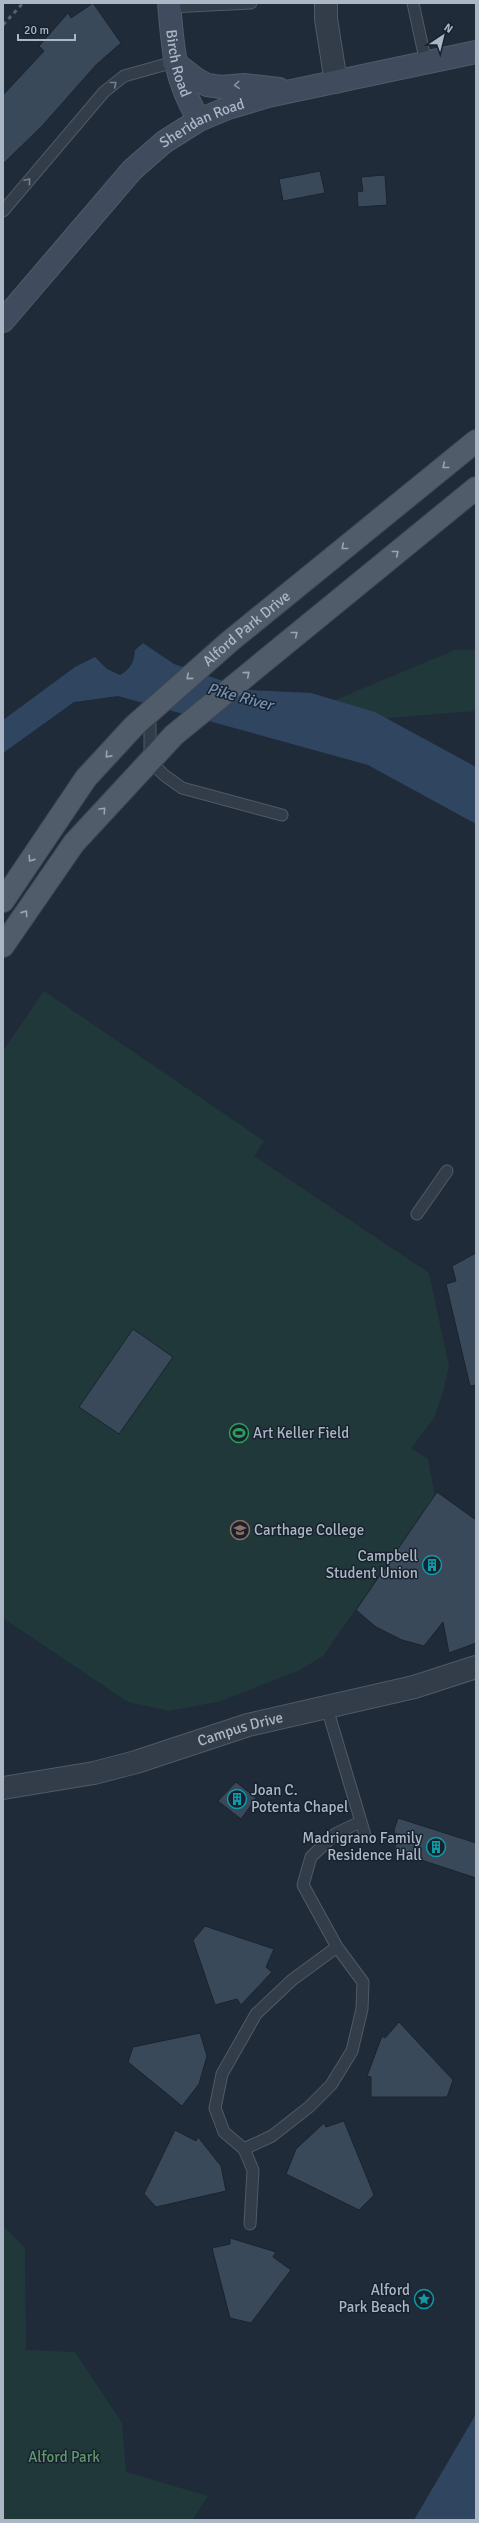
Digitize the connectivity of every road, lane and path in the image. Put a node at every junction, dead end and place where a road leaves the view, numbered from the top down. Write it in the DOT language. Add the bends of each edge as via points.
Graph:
graph roads {
  1 [pos="251,3"];
  2 [pos="326,3"];
  3 [pos="413,3"];
  4 [pos="170,5"];
  5 [pos="476,52"];
  6 [pos="174,62"];
  7 [pos="426,63"];
  8 [pos="336,82"];
  9 [pos="290,91"];
  10 [pos="198,120"];
  11 [pos="3,211"];
  12 [pos="3,321"];
  13 [pos="476,441"];
  14 [pos="476,488"];
  15 [pos="150,711"];
  16 [pos="150,761"];
  17 [pos="282,815"];
  18 [pos="3,901"];
  19 [pos="3,946"];
  20 [pos="447,1171"];
  21 [pos="417,1214"];
  22 [pos="476,1667"];
  23 [pos="327,1708"];
  24 [pos="3,1788"];
  25 [pos="360,1822"];
  26 [pos="365,1835"];
  27 [pos="337,1947"];
  28 [pos="244,2149"];
  29 [pos="250,2224"];
  1 -- 4 [label="lane"];
  2 -- 8 [label="street" via="326,19"];
  3 -- 7 [label="lane"];
  4 -- 6 [label="street, Birch Road"];
  5 -- 7 [label="street, Sheridan Road"];
  9 -- 6 [label="street, one-way" via="244,85 207,85"];
  6 -- 10 [label="street, Birch Road" via="185,97"];
  11 -- 6 [label="lane, one-way" via="104,92 124,76"];
  7 -- 8 [label="street, Sheridan Road"];
  8 -- 9 [label="street, Sheridan Road"];
  9 -- 10 [label="street, Sheridan Road" via="228,108"];
  10 -- 12 [label="street, Sheridan Road" via="164,142 132,170"];
  13 -- 15 [label="main road, Alford Park Drive, one-way" via="228,642"];
  16 -- 14 [label="main road, one-way" via="174,734"];
  15 -- 16 [label="lane"];
  15 -- 18 [label="main road, Alford Park Drive, one-way" via="86,778"];
  16 -- 17 [label="lane" via="182,788"];
  19 -- 16 [label="main road, one-way" via="74,843"];
  20 -- 21 [label="lane"];
  22 -- 23 [label="street, Campus Drive" via="414,1687"];
  23 -- 24 [label="street, Campus Drive" via="248,1725 122,1766"];
  23 -- 25 [label="lane"];
  25 -- 26 [label="lane"];
  25 -- 27 [label="lane" via="335,1834 311,1857 303,1885"];
  27 -- 28 [label="lane" via="292,1980 256,2014 222,2074 215,2108 224,2132"];
  27 -- 28 [label="lane" via="363,1982 362,2009 352,2051 331,2085 310,2107 272,2136"];
  28 -- 29 [label="lane" via="253,2170"];
}
